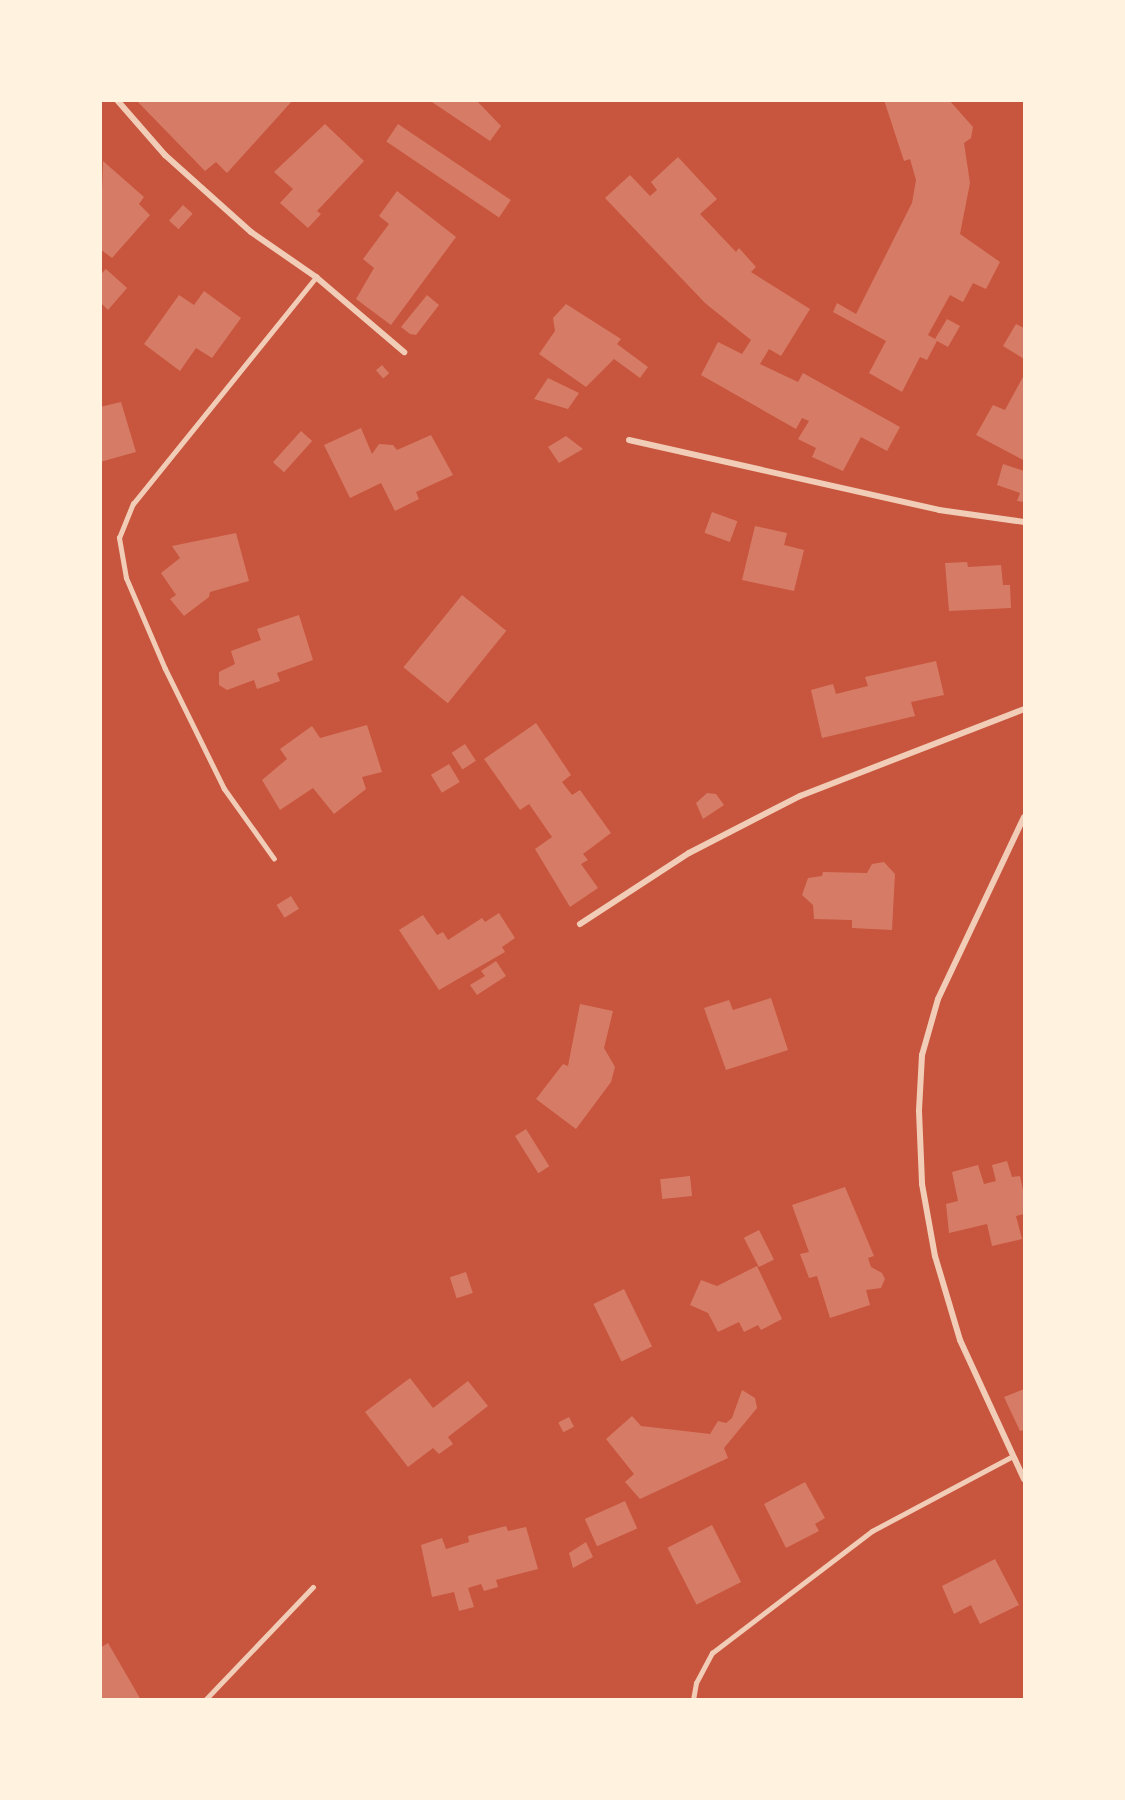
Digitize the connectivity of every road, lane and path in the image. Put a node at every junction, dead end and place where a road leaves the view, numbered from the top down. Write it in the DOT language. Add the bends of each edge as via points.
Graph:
graph roads {
  1 [pos="117,100"];
  2 [pos="316,277"];
  3 [pos="404,352"];
  4 [pos="629,440"];
  5 [pos="1024,522"];
  6 [pos="1024,709"];
  7 [pos="1024,817"];
  8 [pos="274,859"];
  9 [pos="580,924"];
  10 [pos="1011,1457"];
  11 [pos="1024,1479"];
  12 [pos="313,1587"];
  13 [pos="205,1700"];
  14 [pos="693,1700"];
  1 -- 2 [label="street" via="165,155 251,232"];
  2 -- 3 [label="street"];
  2 -- 8 [label="lane" via="133,504 119,538 126,578 165,669 224,789"];
  4 -- 5 [label="street" via="939,510"];
  6 -- 9 [label="street" via="800,796 689,854"];
  7 -- 10 [label="street" via="938,999 922,1054 919,1111 922,1184 935,1256 960,1340"];
  10 -- 11 [label="street"];
  10 -- 14 [label="lane" via="872,1531 712,1653 696,1683"];
  12 -- 13 [label="lane"];
}
